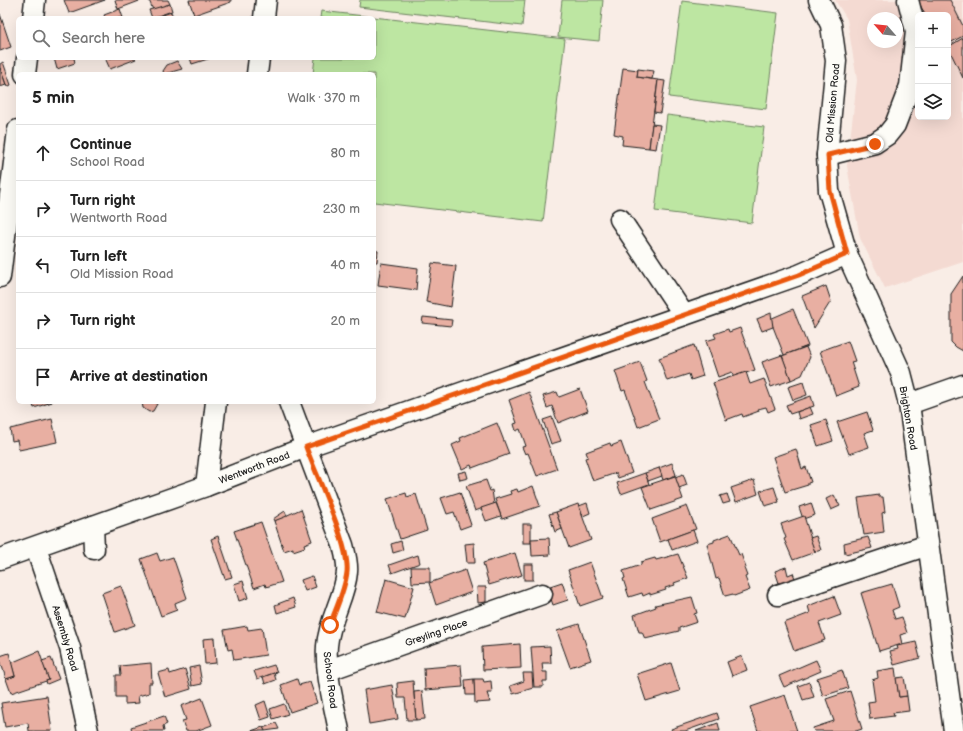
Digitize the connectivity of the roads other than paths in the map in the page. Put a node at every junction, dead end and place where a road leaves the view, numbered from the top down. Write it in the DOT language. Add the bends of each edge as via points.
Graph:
graph roads {
  1 [pos="35,0"];
  2 [pos="266,0"];
  3 [pos="819,0"];
  4 [pos="908,0"];
  5 [pos="33,16"];
  6 [pos="264,16"];
  7 [pos="27,60"];
  8 [pos="259,60"];
  9 [pos="25,72"];
  10 [pos="257,72"];
  11 [pos="16,146"];
  12 [pos="828,155"];
  13 [pos="620,219"];
  14 [pos="847,254"];
  15 [pos="0,277"];
  16 [pos="684,315"];
  17 [pos="963,385"];
  18 [pos="216,404"];
  19 [pos="290,404"];
  20 [pos="909,404"];
  21 [pos="306,447"];
  22 [pos="206,486"];
  23 [pos="93,526"];
  24 [pos="928,545"];
  25 [pos="36,548"];
  26 [pos="94,549"];
  27 [pos="0,559"];
  28 [pos="542,594"];
  29 [pos="778,595"];
  30 [pos="329,670"];
  31 [pos="948,729"];
  32 [pos="88,731"];
  33 [pos="338,731"];
  1 -- 5 [label="street"];
  2 -- 6 [label="street"];
  3 -- 12 [label="street, Old Mission Road" via="831,25 836,61"];
  4 -- 12 [label="street" via="916,31 910,86 895,125 875,144"];
  7 -- 9 [label="street"];
  8 -- 10 [label="street"];
  11 -- 15 [label="street"];
  12 -- 14 [label="street, Old Mission Road" via="830,191"];
  13 -- 16 [label="street"];
  14 -- 16 [label="street, Wentworth Road" via="799,275"];
  14 -- 20 [label="street, Brighton Road" via="901,373"];
  16 -- 21 [label="street, Wentworth Road"];
  17 -- 20 [label="street"];
  18 -- 22 [label="street"];
  19 -- 21 [label="street, School Road"];
  20 -- 24 [label="street, Brighton Road"];
  21 -- 22 [label="street, Wentworth Road"];
  21 -- 30 [label="street, School Road" via="343,545 347,571 330,625 327,647"];
  22 -- 23 [label="street, Wentworth Road"];
  23 -- 25 [label="street, Wentworth Road"];
  23 -- 26 [label="street"];
  24 -- 29 [label="street"];
  24 -- 31 [label="street, Brighton Road"];
  25 -- 27 [label="street, Wentworth Road"];
  25 -- 32 [label="street, Assembly Road" via="70,648"];
  28 -- 30 [label="street, Greyling Place"];
  30 -- 33 [label="street, School Road"];
}
